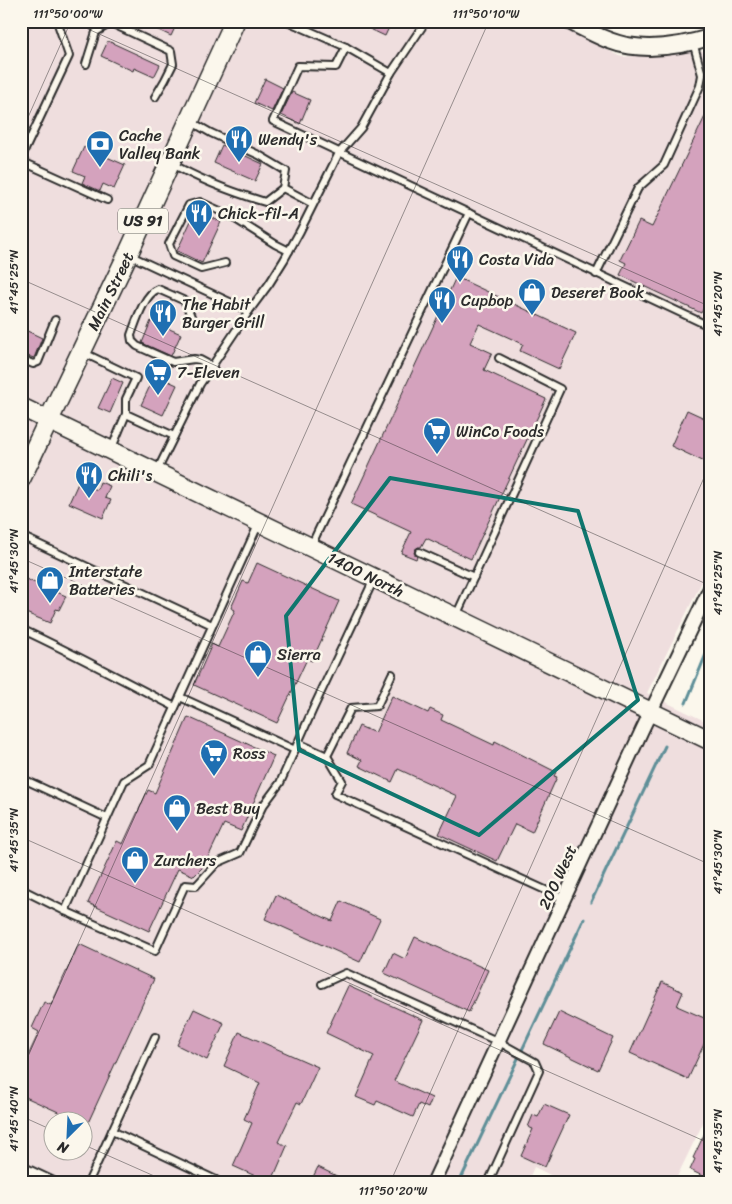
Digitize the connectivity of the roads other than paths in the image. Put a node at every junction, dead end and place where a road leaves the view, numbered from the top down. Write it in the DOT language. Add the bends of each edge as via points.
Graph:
graph roads {
  1 [pos="57,21"];
  2 [pos="235,21"];
  3 [pos="288,21"];
  4 [pos="426,21"];
  5 [pos="568,21"];
  6 [pos="711,37"];
  7 [pos="693,42"];
  8 [pos="346,47"];
  9 [pos="86,64"];
  10 [pos="391,73"];
  11 [pos="155,96"];
  12 [pos="189,120"];
  13 [pos="338,153"];
  14 [pos="21,160"];
  15 [pos="170,162"];
  16 [pos="283,188"];
  17 [pos="107,200"];
  18 [pos="313,204"];
  19 [pos="469,213"];
  20 [pos="289,251"];
  21 [pos="128,254"];
  22 [pos="224,263"];
  23 [pos="596,274"];
  24 [pos="249,310"];
  25 [pos="192,319"];
  26 [pos="55,320"];
  27 [pos="711,327"];
  28 [pos="80,352"];
  29 [pos="498,358"];
  30 [pos="21,359"];
  31 [pos="212,367"];
  32 [pos="21,407"];
  33 [pos="126,414"];
  34 [pos="48,419"];
  35 [pos="174,436"];
  36 [pos="111,450"];
  37 [pos="157,472"];
  38 [pos="21,478"];
  39 [pos="259,522"];
  40 [pos="21,536"];
  41 [pos="310,547"];
  42 [pos="419,552"];
  43 [pos="474,577"];
  44 [pos="375,578"];
  45 [pos="711,586"];
  46 [pos="455,618"];
  47 [pos="212,625"];
  48 [pos="21,629"];
  49 [pos="392,674"];
  50 [pos="180,697"];
  51 [pos="175,707"];
  52 [pos="651,713"];
  53 [pos="711,741"];
  54 [pos="298,743"];
  55 [pos="295,750"];
  56 [pos="327,756"];
  57 [pos="21,778"];
  58 [pos="107,818"];
  59 [pos="21,889"];
  60 [pos="565,899"];
  61 [pos="65,911"];
  62 [pos="322,984"];
  63 [pos="155,1037"];
  64 [pos="499,1042"];
  65 [pos="112,1131"];
  66 [pos="21,1168"];
  67 [pos="216,1180"];
  68 [pos="51,1183"];
  69 [pos="88,1183"];
  70 [pos="433,1183"];
  71 [pos="488,1183"];
  1 -- 14 [label="lane" via="69,56"];
  2 -- 12 [label="main road, Main Street / US 91"];
  3 -- 8 [label="lane"];
  4 -- 10 [label="lane"];
  5 -- 7 [label="street" via="629,46 662,48"];
  6 -- 7 [label="street"];
  7 -- 23 [label="lane" via="702,75 697,93 664,165 638,188"];
  8 -- 10 [label="lane"];
  8 -- 13 [label="lane" via="336,67 298,66 273,121"];
  9 -- 11 [label="lane" via="96,32 111,22 171,51 173,64"];
  10 -- 13 [label="lane" via="361,128"];
  12 -- 15 [label="main road, Main Street / US 91"];
  12 -- 16 [label="lane" via="260,155 286,172"];
  13 -- 18 [label="lane"];
  13 -- 19 [label="lane"];
  14 -- 17 [label="lane"];
  15 -- 16 [label="lane" via="226,191 265,202"];
  15 -- 21 [label="main road, Main Street / US 91"];
  16 -- 18 [label="lane"];
  18 -- 20 [label="lane"];
  19 -- 23 [label="lane"];
  19 -- 41 [label="lane"];
  20 -- 22 [label="lane" via="229,215 200,202 189,205 169,244 173,256 202,269"];
  20 -- 24 [label="lane"];
  21 -- 24 [label="lane"];
  21 -- 28 [label="main road, Main Street / US 91"];
  23 -- 27 [label="lane"];
  24 -- 31 [label="lane"];
  25 -- 31 [label="lane" via="186,301 158,289 152,291 131,335 132,341 173,362 194,359"];
  26 -- 30 [label="lane" via="38,362 33,364"];
  28 -- 33 [label="lane" via="136,378 126,399"];
  28 -- 34 [label="main road, Main Street / US 91"];
  29 -- 43 [label="lane" via="560,388"];
  31 -- 35 [label="lane"];
  32 -- 34 [label="main road, 1400 North"];
  33 -- 35 [label="lane"];
  33 -- 36 [label="lane"];
  34 -- 36 [label="main road, 1400 North"];
  34 -- 38 [label="main road, Main Street / US 91"];
  35 -- 37 [label="lane"];
  36 -- 37 [label="main road, 1400 North"];
  37 -- 39 [label="main road, 1400 North"];
  39 -- 41 [label="main road, 1400 North"];
  39 -- 47 [label="lane"];
  40 -- 47 [label="lane"];
  41 -- 44 [label="main road, 1400 North"];
  42 -- 43 [label="lane"];
  43 -- 46 [label="lane"];
  44 -- 46 [label="main road, 1400 North"];
  44 -- 54 [label="lane"];
  45 -- 52 [label="street, 200 West"];
  46 -- 52 [label="main road, 1400 North"];
  47 -- 50 [label="lane"];
  48 -- 51 [label="lane"];
  49 -- 56 [label="lane" via="377,706 351,708"];
  50 -- 51 [label="lane"];
  50 -- 55 [label="lane"];
  51 -- 58 [label="lane" via="149,765 124,782"];
  52 -- 53 [label="main road, 1400 North"];
  52 -- 60 [label="street, 200 West"];
  54 -- 55 [label="lane"];
  54 -- 56 [label="lane"];
  55 -- 61 [label="lane" via="280,784 262,807 240,853 218,863 196,886 185,885 155,951"];
  56 -- 60 [label="lane" via="342,781 335,794"];
  57 -- 58 [label="lane"];
  58 -- 61 [label="lane"];
  59 -- 61 [label="lane"];
  60 -- 64 [label="street, 200 West"];
  62 -- 64 [label="lane" via="346,974"];
  63 -- 65 [label="lane"];
  64 -- 70 [label="street, 200 West"];
  64 -- 71 [label="lane" via="535,1062 539,1071"];
  65 -- 67 [label="lane"];
  65 -- 69 [label="lane"];
  66 -- 68 [label="street"];
}
